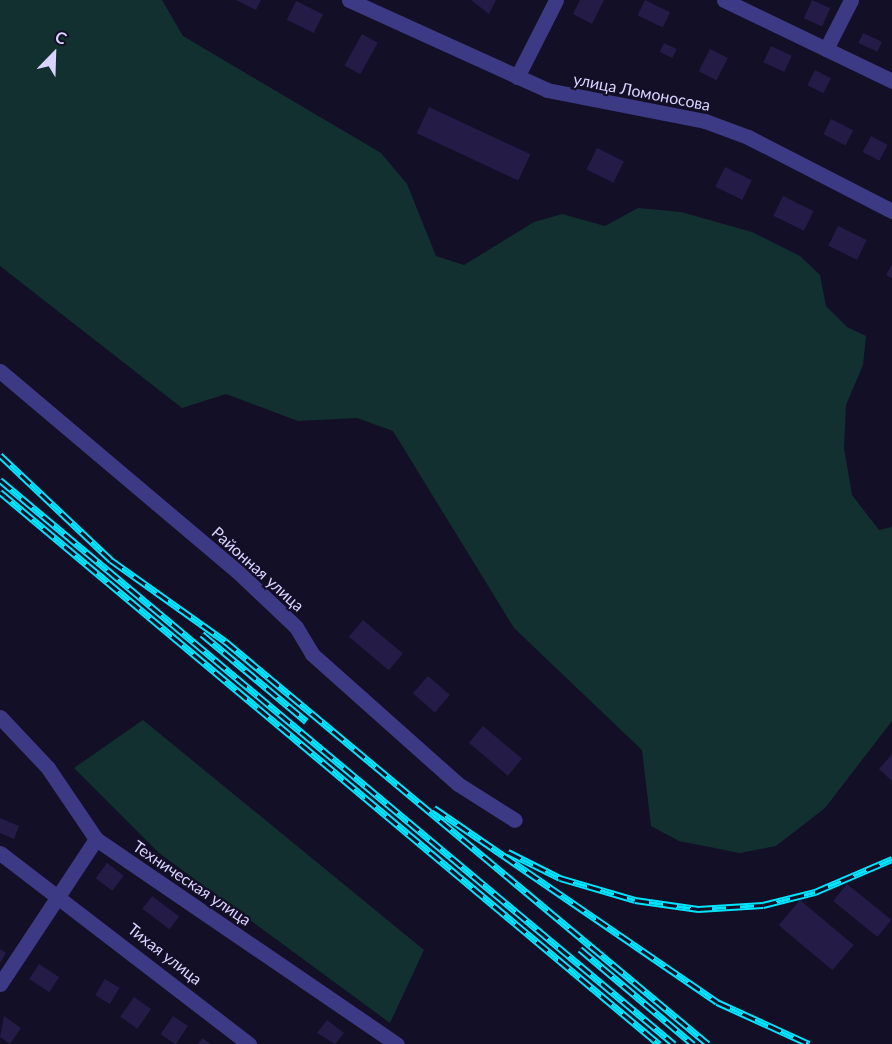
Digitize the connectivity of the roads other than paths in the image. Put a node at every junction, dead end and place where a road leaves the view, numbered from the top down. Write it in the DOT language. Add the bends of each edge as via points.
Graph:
graph roads {
  1 [pos="349,0"];
  2 [pos="556,0"];
  3 [pos="724,0"];
  4 [pos="851,0"];
  5 [pos="826,49"];
  6 [pos="518,77"];
  7 [pos="892,81"];
  8 [pos="892,211"];
  9 [pos="0,371"];
  10 [pos="0,717"];
  11 [pos="515,820"];
  12 [pos="96,839"];
  13 [pos="0,853"];
  14 [pos="59,894"];
  15 [pos="0,984"];
  16 [pos="249,1044"];
  17 [pos="397,1044"];
  1 -- 6 [label="street, улица Ломоносова"];
  2 -- 6 [label="street"];
  3 -- 5 [label="street"];
  4 -- 5 [label="street"];
  5 -- 7 [label="street"];
  6 -- 8 [label="street, улица Ломоносова" via="578,100 705,121 798,161"];
  9 -- 11 [label="street, Районная улица" via="237,571 296,627 312,654 458,784"];
  10 -- 12 [label="street, Техническая улица" via="48,768"];
  12 -- 14 [label="street"];
  12 -- 17 [label="street, Техническая улица"];
  13 -- 14 [label="street, Тихая улица"];
  14 -- 15 [label="street"];
  14 -- 16 [label="street, Тихая улица"];
}
